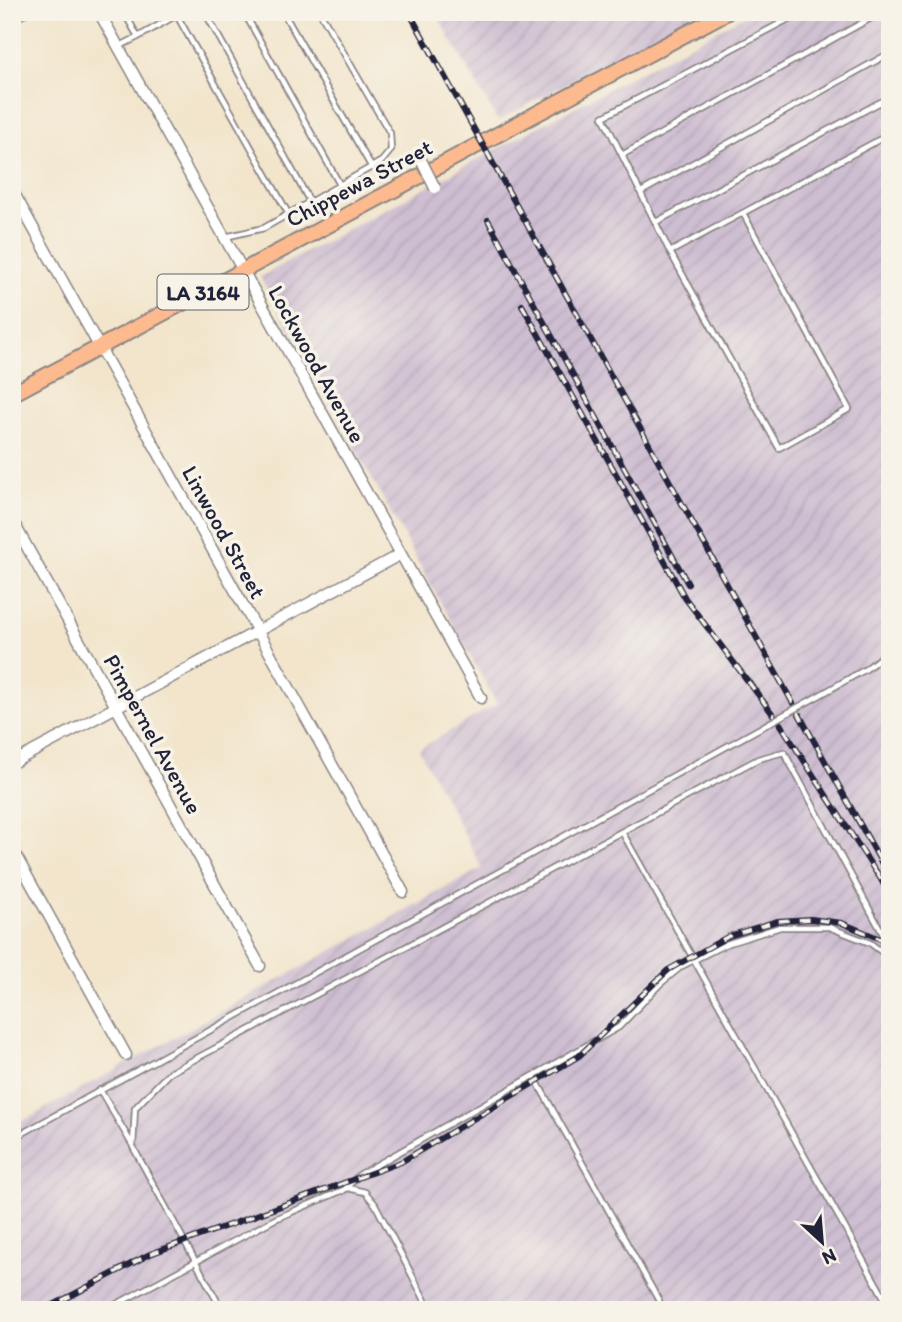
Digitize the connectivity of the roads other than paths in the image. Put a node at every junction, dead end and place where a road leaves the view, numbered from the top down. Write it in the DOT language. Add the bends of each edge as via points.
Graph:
graph roads {
  1 [pos="23,12"];
  2 [pos="99,12"];
  3 [pos="124,12"];
  4 [pos="182,12"];
  5 [pos="205,12"];
  6 [pos="244,12"];
  7 [pos="282,12"];
  8 [pos="320,12"];
  9 [pos="727,12"];
  10 [pos="803,12"];
  11 [pos="882,12"];
  12 [pos="176,14"];
  13 [pos="12,18"];
  14 [pos="138,37"];
  15 [pos="118,47"];
  16 [pos="890,53"];
  17 [pos="890,97"];
  18 [pos="890,134"];
  19 [pos="417,152"];
  20 [pos="622,155"];
  21 [pos="372,167"];
  22 [pos="340,186"];
  23 [pos="435,188"];
  24 [pos="12,190"];
  25 [pos="641,192"];
  26 [pos="310,202"];
  27 [pos="288,213"];
  28 [pos="743,213"];
  29 [pos="656,222"];
  30 [pos="224,237"];
  31 [pos="670,252"];
  32 [pos="242,271"];
  33 [pos="99,348"];
  34 [pos="12,394"];
  35 [pos="12,520"];
  36 [pos="401,554"];
  37 [pos="257,631"];
  38 [pos="890,650"];
  39 [pos="481,698"];
  40 [pos="116,707"];
  41 [pos="12,763"];
  42 [pos="622,832"];
  43 [pos="12,849"];
  44 [pos="403,892"];
  45 [pos="890,947"];
  46 [pos="890,958"];
  47 [pos="695,960"];
  48 [pos="260,966"];
  49 [pos="126,1055"];
  50 [pos="535,1078"];
  51 [pos="100,1090"];
  52 [pos="12,1139"];
  53 [pos="133,1147"];
  54 [pos="343,1191"];
  55 [pos="195,1260"];
  56 [pos="889,1305"];
  57 [pos="107,1310"];
  58 [pos="222,1310"];
  59 [pos="430,1310"];
  60 [pos="664,1310"];
  61 [pos="878,1310"];
  1 -- 13 [label="street"];
  2 -- 15 [label="street, Lockwood Avenue"];
  3 -- 14 [label="lane"];
  4 -- 12 [label="lane"];
  5 -- 26 [label="lane"];
  6 -- 22 [label="lane"];
  7 -- 21 [label="lane"];
  8 -- 21 [label="lane" via="390,132 391,150"];
  9 -- 32 [label="main road, Chippewa Street / LA 3164"];
  10 -- 20 [label="lane" via="603,117"];
  11 -- 20 [label="lane"];
  12 -- 14 [label="lane"];
  12 -- 27 [label="lane"];
  14 -- 15 [label="lane"];
  15 -- 30 [label="street, Lockwood Avenue"];
  16 -- 25 [label="lane"];
  17 -- 29 [label="lane"];
  18 -- 28 [label="lane"];
  19 -- 23 [label="street, bridge"];
  20 -- 25 [label="lane"];
  21 -- 22 [label="lane"];
  22 -- 26 [label="lane"];
  24 -- 33 [label="street, Linwood Street"];
  25 -- 29 [label="lane"];
  26 -- 27 [label="lane"];
  27 -- 30 [label="lane" via="264,228"];
  28 -- 31 [label="lane"];
  28 -- 31 [label="lane" via="849,409 779,448"];
  29 -- 31 [label="lane"];
  30 -- 32 [label="street, Lockwood Avenue"];
  32 -- 33 [label="main road, Chippewa Street / LA 3164"];
  32 -- 36 [label="street, Lockwood Avenue"];
  33 -- 34 [label="main road, Chippewa Street / LA 3164"];
  33 -- 37 [label="street, Linwood Street"];
  35 -- 40 [label="street, Pimpernel Avenue"];
  36 -- 37 [label="street"];
  36 -- 39 [label="street, Lockwood Avenue"];
  37 -- 40 [label="street"];
  37 -- 44 [label="street, Linwood Street"];
  38 -- 51 [label="lane, bridge" via="832,689"];
  40 -- 41 [label="street"];
  40 -- 48 [label="street, Pimpernel Avenue"];
  42 -- 45 [label="lane" via="758,759 784,752"];
  42 -- 47 [label="lane"];
  42 -- 53 [label="lane" via="169,1073 135,1108"];
  43 -- 49 [label="street"];
  46 -- 47 [label="lane" via="870,943 829,927 780,927 726,944"];
  47 -- 50 [label="lane" via="660,984 620,1027"];
  47 -- 56 [label="lane"];
  50 -- 54 [label="lane" via="359,1175"];
  50 -- 60 [label="lane"];
  51 -- 52 [label="lane"];
  51 -- 53 [label="lane"];
  53 -- 55 [label="lane"];
  54 -- 55 [label="lane"];
  54 -- 59 [label="lane" via="365,1192"];
  55 -- 57 [label="lane"];
  55 -- 58 [label="lane"];
  56 -- 61 [label="lane"];
}
